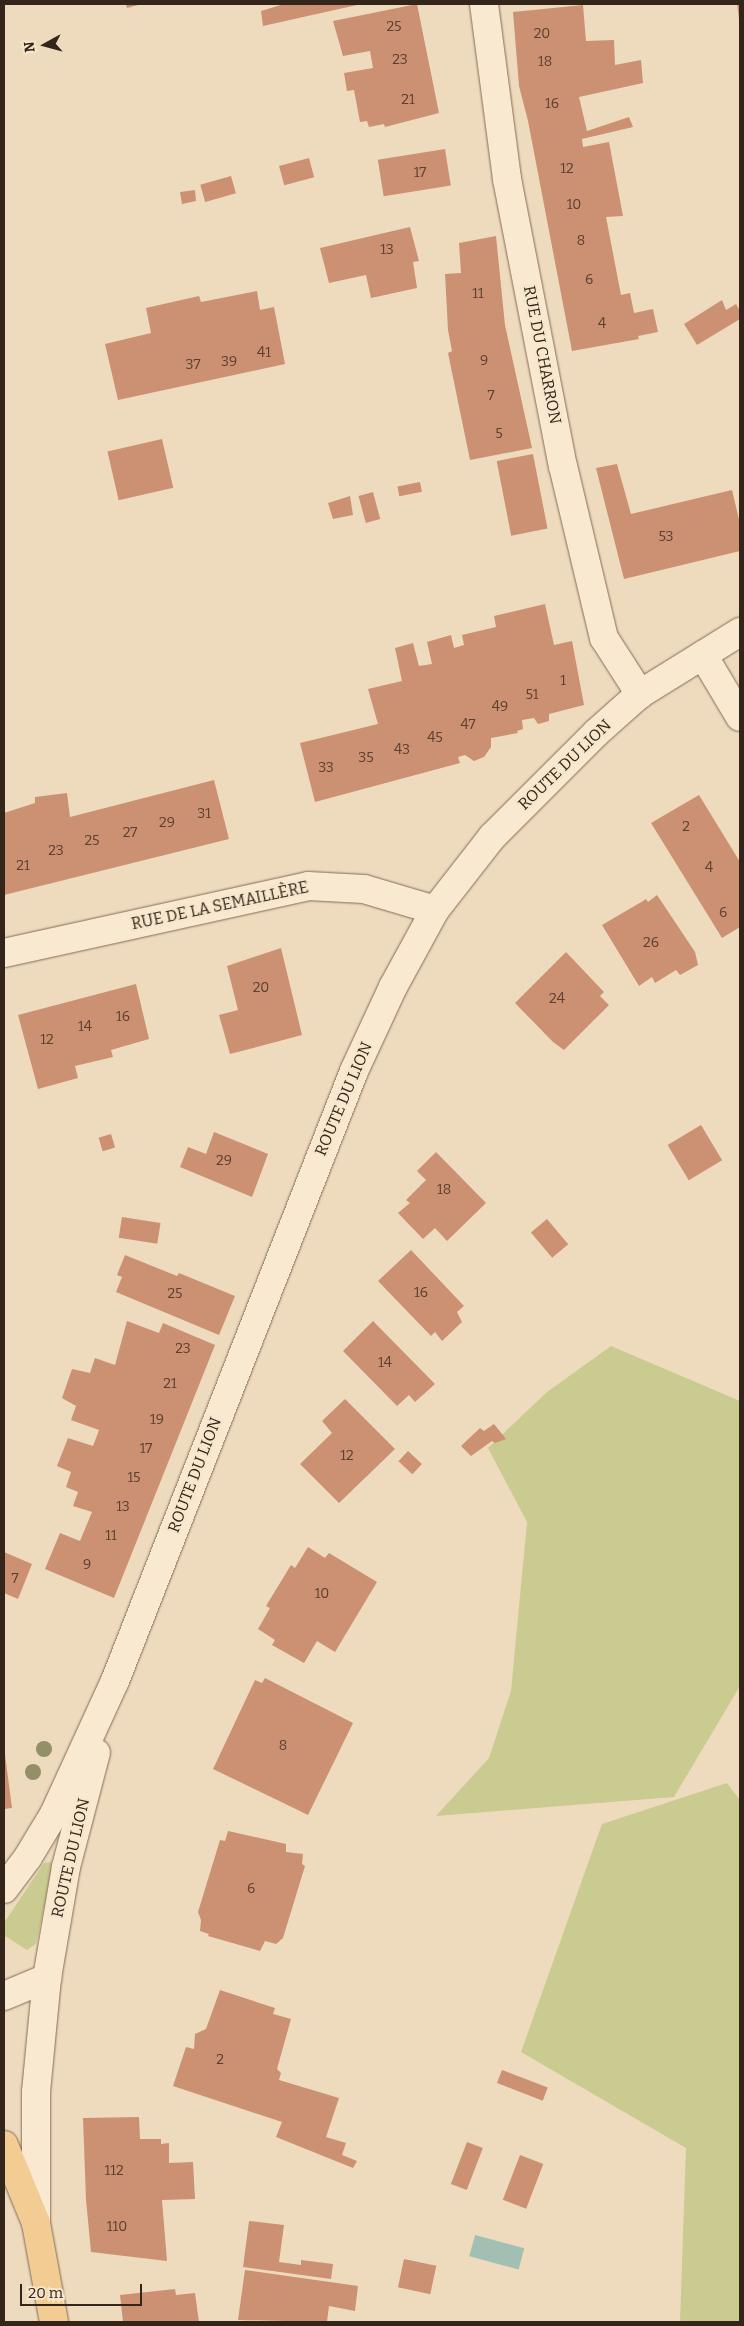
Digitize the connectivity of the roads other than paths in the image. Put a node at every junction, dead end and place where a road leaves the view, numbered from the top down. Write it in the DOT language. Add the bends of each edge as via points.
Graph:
graph roads {
  1 [pos="484,4"];
  2 [pos="740,632"];
  3 [pos="703,655"];
  4 [pos="640,694"];
  5 [pos="740,717"];
  6 [pos="435,910"];
  7 [pos="4,953"];
  8 [pos="115,1681"];
  9 [pos="4,1889"];
  10 [pos="47,1978"];
  11 [pos="4,1996"];
  12 [pos="4,2145"];
  13 [pos="36,2223"];
  14 [pos="54,2322"];
  1 -- 4 [label="street, RUE DU CHARRON" via="507,179 563,466 604,638"];
  2 -- 3 [label="street, ROUTE DU LION"];
  3 -- 4 [label="street, ROUTE DU LION"];
  3 -- 5 [label="street"];
  4 -- 6 [label="street, ROUTE DU LION" via="596,733 492,837"];
  6 -- 7 [label="street, RUE DE LA SEMAILLÈRE" via="364,889 308,886"];
  6 -- 8 [label="street, ROUTE DU LION" via="393,986 354,1072"];
  8 -- 9 [label="street, ROUTE DU LION" via="54,1814"];
  8 -- 10 [label="street, ROUTE DU LION" via="66,1867"];
  10 -- 11 [label="street"];
  10 -- 13 [label="street, ROUTE DU LION" via="36,2092"];
  12 -- 13 [label="main road"];
  13 -- 14 [label="main road"];
}
